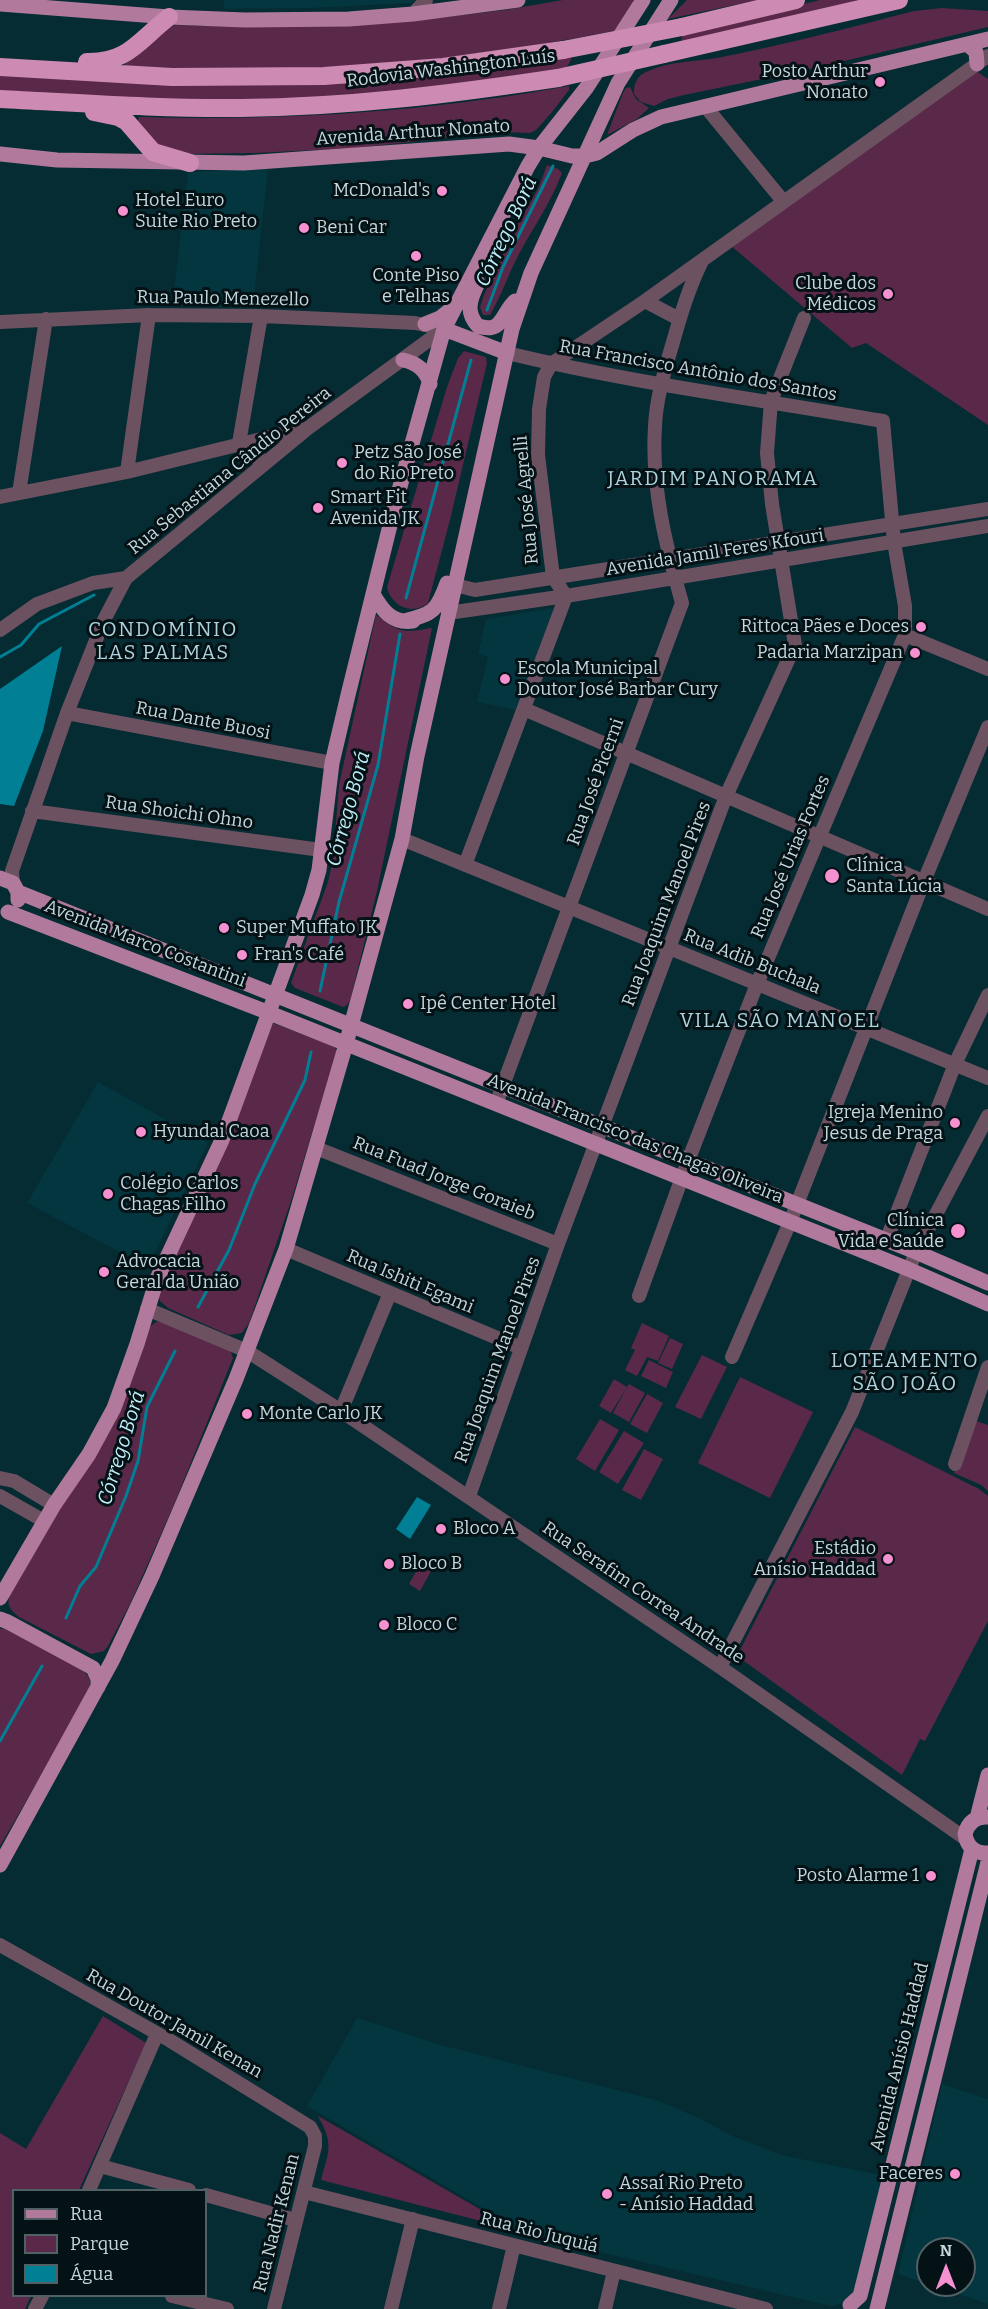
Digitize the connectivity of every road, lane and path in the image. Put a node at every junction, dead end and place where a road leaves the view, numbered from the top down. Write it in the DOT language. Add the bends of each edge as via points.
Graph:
graph roads {
  1 [pos="426,0"];
  2 [pos="518,0"];
  3 [pos="643,0"];
  4 [pos="672,0"];
  5 [pos="796,0"];
  6 [pos="899,0"];
  7 [pos="0,4"];
  8 [pos="413,14"];
  9 [pos="169,17"];
  10 [pos="988,39"];
  11 [pos="967,44"];
  12 [pos="0,59"];
  13 [pos="982,60"];
  14 [pos="0,67"];
  15 [pos="0,100"];
  16 [pos="705,106"];
  17 [pos="539,148"];
  18 [pos="0,154"];
  19 [pos="585,156"];
  20 [pos="190,163"];
  21 [pos="783,201"];
  22 [pos="486,249"];
  23 [pos="703,259"];
  24 [pos="524,293"];
  25 [pos="645,301"];
  26 [pos="458,303"];
  27 [pos="149,315"];
  28 [pos="261,316"];
  29 [pos="804,318"];
  30 [pos="45,319"];
  31 [pos="679,319"];
  32 [pos="0,322"];
  33 [pos="425,324"];
  34 [pos="444,329"];
  35 [pos="507,353"];
  36 [pos="403,360"];
  37 [pos="551,364"];
  38 [pos="430,384"];
  39 [pos="661,385"];
  40 [pos="771,401"];
  41 [pos="883,421"];
  42 [pos="308,428"];
  43 [pos="239,443"];
  44 [pos="260,466"];
  45 [pos="126,472"];
  46 [pos="19,493"];
  47 [pos="0,497"];
  48 [pos="988,509"];
  49 [pos="892,524"];
  50 [pos="988,526"];
  51 [pos="779,541"];
  52 [pos="894,542"];
  53 [pos="462,554"];
  54 [pos="669,559"];
  55 [pos="783,560"];
  56 [pos="553,577"];
  57 [pos="126,578"];
  58 [pos="675,578"];
  59 [pos="455,585"];
  60 [pos="373,594"];
  61 [pos="566,596"];
  62 [pos="448,613"];
  63 [pos="404,621"];
  64 [pos="0,630"];
  65 [pos="905,635"];
  66 [pos="988,669"];
  67 [pos="524,709"];
  68 [pos="67,713"];
  69 [pos="988,727"];
  70 [pos="626,753"];
  71 [pos="332,764"];
  72 [pos="726,796"];
  73 [pos="32,811"];
  74 [pos="819,836"];
  75 [pos="402,840"];
  76 [pos="321,850"];
  77 [pos="465,865"];
  78 [pos="9,880"];
  79 [pos="924,881"];
  80 [pos="569,907"];
  81 [pos="988,909"];
  82 [pos="2,913"];
  83 [pos="669,948"];
  84 [pos="244,983"];
  85 [pos="757,984"];
  86 [pos="274,995"];
  87 [pos="988,995"];
  88 [pos="237,1000"];
  89 [pos="267,1012"];
  90 [pos="351,1026"];
  91 [pos="866,1028"];
  92 [pos="346,1044"];
  93 [pos="955,1064"];
  94 [pos="988,1078"];
  95 [pos="502,1087"];
  96 [pos="496,1104"];
  97 [pos="988,1116"];
  98 [pos="603,1126"];
  99 [pos="596,1145"];
  100 [pos="316,1148"];
  101 [pos="688,1161"];
  102 [pos="683,1179"];
  103 [pos="796,1205"];
  104 [pos="790,1222"];
  105 [pos="886,1240"];
  106 [pos="558,1244"];
  107 [pos="286,1249"];
  108 [pos="916,1252"];
  109 [pos="908,1269"];
  110 [pos="988,1283"];
  111 [pos="390,1293"];
  112 [pos="639,1296"];
  113 [pos="988,1304"];
  114 [pos="147,1309"];
  115 [pos="521,1348"];
  116 [pos="247,1351"];
  117 [pos="732,1357"];
  118 [pos="988,1367"];
  119 [pos="340,1411"];
  120 [pos="955,1464"];
  121 [pos="0,1478"];
  122 [pos="0,1496"];
  123 [pos="468,1496"];
  124 [pos="54,1505"];
  125 [pos="44,1521"];
  126 [pos="0,1600"];
  127 [pos="4,1620"];
  128 [pos="111,1661"];
  129 [pos="720,1667"];
  130 [pos="93,1668"];
  131 [pos="98,1688"];
  132 [pos="988,1775"];
  133 [pos="982,1817"];
  134 [pos="965,1837"];
  135 [pos="988,1853"];
  136 [pos="988,1862"];
  137 [pos="0,1865"];
  138 [pos="0,1945"];
  139 [pos="158,2034"];
  140 [pos="916,2071"];
  141 [pos="934,2076"];
  142 [pos="315,2146"];
  143 [pos="100,2166"];
  144 [pos="89,2189"];
  145 [pos="185,2189"];
  146 [pos="304,2192"];
  147 [pos="207,2195"];
  148 [pos="413,2219"];
  149 [pos="295,2220"];
  150 [pos="514,2245"];
  151 [pos="614,2271"];
  152 [pos="180,2297"];
  153 [pos="715,2303"];
  154 [pos="852,2308"];
  155 [pos="226,2309"];
  156 [pos="274,2309"];
  157 [pos="390,2309"];
  158 [pos="499,2309"];
  159 [pos="605,2309"];
  160 [pos="766,2309"];
  161 [pos="877,2309"];
  1 -- 8 [label="street"];
  2 -- 8 [label="main road"];
  3 -- 17 [label="main road" via="587,87"];
  4 -- 19 [label="main road" via="618,83"];
  5 -- 14 [label="highway, Rodovia Washington Luís, bridge" via="562,50 443,67 324,76 172,77"];
  6 -- 15 [label="highway, Rodovia Washington Luís, bridge" via="558,78 406,99 190,107"];
  7 -- 9 [label="main road"];
  8 -- 9 [label="main road" via="349,19"];
  9 -- 12 [label="highway" via="117,59"];
  10 -- 11 [label="main road"];
  11 -- 13 [label="main road"];
  11 -- 16 [label="main road"];
  13 -- 21 [label="street"];
  15 -- 20 [label="highway" via="106,113 133,127 153,152"];
  16 -- 19 [label="main road" via="661,117"];
  16 -- 21 [label="street"];
  17 -- 19 [label="main road, Avenida Arthur Nonato"];
  17 -- 20 [label="main road, Avenida Arthur Nonato" via="509,144 243,163"];
  17 -- 22 [label="main road"];
  18 -- 20 [label="main road, Avenida Arthur Nonato" via="57,160"];
  19 -- 24 [label="main road"];
  21 -- 23 [label="street"];
  22 -- 24 [label="main road" via="485,268 470,298 469,310 475,323 494,328"];
  22 -- 26 [label="main road"];
  23 -- 25 [label="street"];
  23 -- 31 [label="street, Rua José Picerni"];
  24 -- 35 [label="main road"];
  25 -- 31 [label="street"];
  25 -- 37 [label="street"];
  26 -- 33 [label="main road"];
  26 -- 34 [label="main road"];
  27 -- 28 [label="street, Rua Paulo Menezello"];
  27 -- 30 [label="street, Rua Paulo Menezello"];
  27 -- 45 [label="street"];
  28 -- 33 [label="street, Rua Paulo Menezello"];
  28 -- 43 [label="street"];
  29 -- 40 [label="street, Rua Joaquim Manoel Pires"];
  30 -- 32 [label="street, Rua Paulo Menezello"];
  30 -- 46 [label="street"];
  31 -- 39 [label="street, Rua José Picerni"];
  33 -- 34 [label="street, Rua Paulo Menezello"];
  34 -- 35 [label="main road"];
  34 -- 36 [label="street, Rua Sebastiana Cândio Pereira"];
  34 -- 38 [label="main road"];
  35 -- 37 [label="street, Rua Francisco Antônio dos Santos"];
  35 -- 53 [label="main road"];
  36 -- 38 [label="main road" via="418,366"];
  36 -- 42 [label="street, Rua Sebastiana Cândio Pereira"];
  37 -- 39 [label="street, Rua Francisco Antônio dos Santos"];
  37 -- 56 [label="street, Rua José Agrelli" via="544,377 539,409 538,455"];
  38 -- 60 [label="main road"];
  39 -- 40 [label="street, Rua Francisco Antônio dos Santos"];
  39 -- 54 [label="street, Rua José Picerni" via="654,428 655,471"];
  40 -- 41 [label="street, Rua Francisco Antônio dos Santos"];
  40 -- 51 [label="street, Rua Joaquim Manoel Pires" via="767,453"];
  41 -- 49 [label="street, Rua José Urias Fortes"];
  42 -- 43 [label="street"];
  42 -- 44 [label="street, Rua Sebastiana Cândio Pereira"];
  43 -- 44 [label="street" via="257,451"];
  43 -- 45 [label="street"];
  44 -- 57 [label="street, Rua Sebastiana Cândio Pereira"];
  45 -- 46 [label="street"];
  46 -- 47 [label="street"];
  48 -- 49 [label="street, Avenida Jamil Feres Kfouri"];
  49 -- 51 [label="street, Avenida Jamil Feres Kfouri"];
  49 -- 52 [label="street, Rua José Urias Fortes"];
  50 -- 52 [label="street, Avenida Jamil Feres Kfouri"];
  51 -- 54 [label="street, Avenida Jamil Feres Kfouri"];
  51 -- 55 [label="street, Rua Joaquim Manoel Pires"];
  52 -- 55 [label="street, Avenida Jamil Feres Kfouri"];
  52 -- 65 [label="street, Rua José Urias Fortes" via="905,606"];
  53 -- 59 [label="main road"];
  53 -- 63 [label="main road" via="435,609 428,615"];
  54 -- 56 [label="street, Avenida Jamil Feres Kfouri"];
  54 -- 58 [label="street, Rua José Picerni"];
  55 -- 58 [label="street, Avenida Jamil Feres Kfouri"];
  55 -- 72 [label="street, Rua Joaquim Manoel Pires" via="795,645"];
  56 -- 59 [label="street, Avenida Jamil Feres Kfouri" via="475,590"];
  56 -- 61 [label="street, Rua José Agrelli"];
  57 -- 64 [label="street" via="93,583 37,604"];
  57 -- 68 [label="street" via="104,620"];
  58 -- 61 [label="street, Avenida Jamil Feres Kfouri"];
  58 -- 70 [label="street, Rua José Picerni" via="682,603"];
  59 -- 62 [label="main road"];
  60 -- 63 [label="main road" via="384,612"];
  60 -- 71 [label="main road"];
  61 -- 62 [label="street, Avenida Jamil Feres Kfouri"];
  61 -- 67 [label="street"];
  62 -- 63 [label="main road" via="427,620"];
  62 -- 75 [label="main road"];
  65 -- 66 [label="street"];
  65 -- 74 [label="street, Rua José Urias Fortes"];
  67 -- 70 [label="street"];
  67 -- 77 [label="street"];
  68 -- 71 [label="street, Rua Dante Buosi"];
  68 -- 73 [label="street"];
  69 -- 79 [label="street"];
  70 -- 72 [label="street"];
  70 -- 80 [label="street, Rua José Picerni"];
  71 -- 76 [label="main road"];
  72 -- 74 [label="street"];
  72 -- 83 [label="street, Rua Joaquim Manoel Pires"];
  73 -- 76 [label="street, Rua Shoichi Ohno"];
  73 -- 78 [label="street"];
  74 -- 79 [label="street"];
  74 -- 85 [label="street, Rua José Urias Fortes"];
  75 -- 77 [label="street, Rua Adib Buchala"];
  75 -- 90 [label="main road"];
  76 -- 86 [label="main road" via="312,895"];
  77 -- 80 [label="street, Rua Adib Buchala"];
  78 -- 82 [label="main road" via="16,904"];
  78 -- 84 [label="main road, Avenida Marco Costantini"];
  79 -- 81 [label="street"];
  79 -- 91 [label="street"];
  80 -- 83 [label="street, Rua Adib Buchala"];
  80 -- 95 [label="street, Rua José Picerni"];
  82 -- 88 [label="main road, Avenida Marco Costantini"];
  83 -- 85 [label="street, Rua Adib Buchala"];
  83 -- 98 [label="street, Rua Joaquim Manoel Pires"];
  84 -- 86 [label="main road, Avenida Marco Costantini"];
  84 -- 88 [label="main road"];
  85 -- 91 [label="street, Rua Adib Buchala"];
  85 -- 101 [label="street, Rua José Urias Fortes"];
  86 -- 89 [label="main road"];
  86 -- 90 [label="main road, Avenida Francisco das Chagas Oliveira"];
  87 -- 93 [label="street"];
  88 -- 89 [label="main road, Avenida Marco Costantini"];
  89 -- 92 [label="main road, Avenida Francisco das Chagas Oliveira"];
  89 -- 114 [label="main road" via="222,1140"];
  90 -- 92 [label="main road"];
  90 -- 95 [label="main road, Avenida Francisco das Chagas Oliveira"];
  91 -- 93 [label="street, Rua Adib Buchala"];
  91 -- 103 [label="street"];
  92 -- 96 [label="main road, Avenida Francisco das Chagas Oliveira"];
  92 -- 100 [label="main road"];
  93 -- 94 [label="street, Rua Adib Buchala"];
  93 -- 105 [label="street"];
  95 -- 96 [label="street, Rua José Picerni"];
  95 -- 98 [label="main road, Avenida Francisco das Chagas Oliveira"];
  96 -- 99 [label="main road, Avenida Francisco das Chagas Oliveira"];
  97 -- 108 [label="street"];
  98 -- 99 [label="street, Rua Joaquim Manoel Pires"];
  98 -- 101 [label="main road, Avenida Francisco das Chagas Oliveira"];
  99 -- 102 [label="main road, Avenida Francisco das Chagas Oliveira"];
  99 -- 106 [label="street, Rua Joaquim Manoel Pires"];
  100 -- 106 [label="street, Rua Fuad Jorge Goraieb"];
  100 -- 107 [label="main road"];
  101 -- 102 [label="street, Rua José Urias Fortes"];
  101 -- 103 [label="main road, Avenida Francisco das Chagas Oliveira"];
  102 -- 104 [label="main road, Avenida Francisco das Chagas Oliveira"];
  102 -- 112 [label="street, Rua José Urias Fortes"];
  103 -- 104 [label="street"];
  103 -- 105 [label="main road, Avenida Francisco das Chagas Oliveira"];
  104 -- 109 [label="main road, Avenida Francisco das Chagas Oliveira"];
  104 -- 117 [label="street"];
  105 -- 108 [label="main road, Avenida Francisco das Chagas Oliveira"];
  106 -- 115 [label="street, Rua Joaquim Manoel Pires"];
  107 -- 111 [label="street, Rua Ishiti Egami"];
  107 -- 116 [label="main road"];
  108 -- 109 [label="street"];
  108 -- 110 [label="main road, Avenida Francisco das Chagas Oliveira"];
  109 -- 113 [label="main road, Avenida Francisco das Chagas Oliveira"];
  109 -- 129 [label="street" via="852,1412"];
  111 -- 115 [label="street, Rua Ishiti Egami"];
  111 -- 119 [label="street"];
  114 -- 116 [label="street, Rua Serafim Correa Andrade"];
  114 -- 124 [label="main road" via="114,1408"];
  115 -- 123 [label="street, Rua Joaquim Manoel Pires"];
  116 -- 119 [label="street, Rua Serafim Correa Andrade"];
  116 -- 128 [label="main road" via="197,1475"];
  118 -- 120 [label="street"];
  119 -- 123 [label="street, Rua Serafim Correa Andrade"];
  121 -- 124 [label="street" via="14,1481"];
  122 -- 125 [label="street"];
  123 -- 129 [label="street, Rua Serafim Correa Andrade"];
  124 -- 125 [label="main road"];
  125 -- 126 [label="main road"];
  126 -- 127 [label="main road"];
  127 -- 130 [label="main road"];
  128 -- 130 [label="main road"];
  128 -- 131 [label="main road"];
  129 -- 134 [label="street, Rua Serafim Correa Andrade"];
  130 -- 131 [label="main road"];
  131 -- 137 [label="main road"];
  132 -- 133 [label="main road"];
  133 -- 134 [label="main road" via="972,1821"];
  134 -- 135 [label="main road" via="978,1852"];
  134 -- 140 [label="main road, Avenida Anísio Haddad"];
  136 -- 141 [label="main road"];
  138 -- 139 [label="street, Rua Doutor Jamil Kenan"];
  139 -- 142 [label="street, Rua Doutor Jamil Kenan" via="300,2119 310,2127"];
  139 -- 143 [label="street"];
  140 -- 141 [label="main road"];
  140 -- 154 [label="main road, Avenida Anísio Haddad" via="860,2296"];
  141 -- 161 [label="main road"];
  142 -- 146 [label="street, Rua Nadir Kenan"];
  143 -- 144 [label="street"];
  143 -- 145 [label="street"];
  146 -- 148 [label="street, Rua Rio Juquiá"];
  146 -- 149 [label="street, Rua Nadir Kenan"];
  147 -- 149 [label="street"];
  148 -- 150 [label="street, Rua Rio Juquiá"];
  148 -- 157 [label="street"];
  149 -- 156 [label="street, Rua Nadir Kenan"];
  150 -- 151 [label="street, Rua Rio Juquiá"];
  150 -- 158 [label="street"];
  151 -- 153 [label="street, Rua Rio Juquiá"];
  151 -- 159 [label="street"];
  152 -- 155 [label="street"];
  153 -- 160 [label="street, Rua Rio Juquiá"];
}
